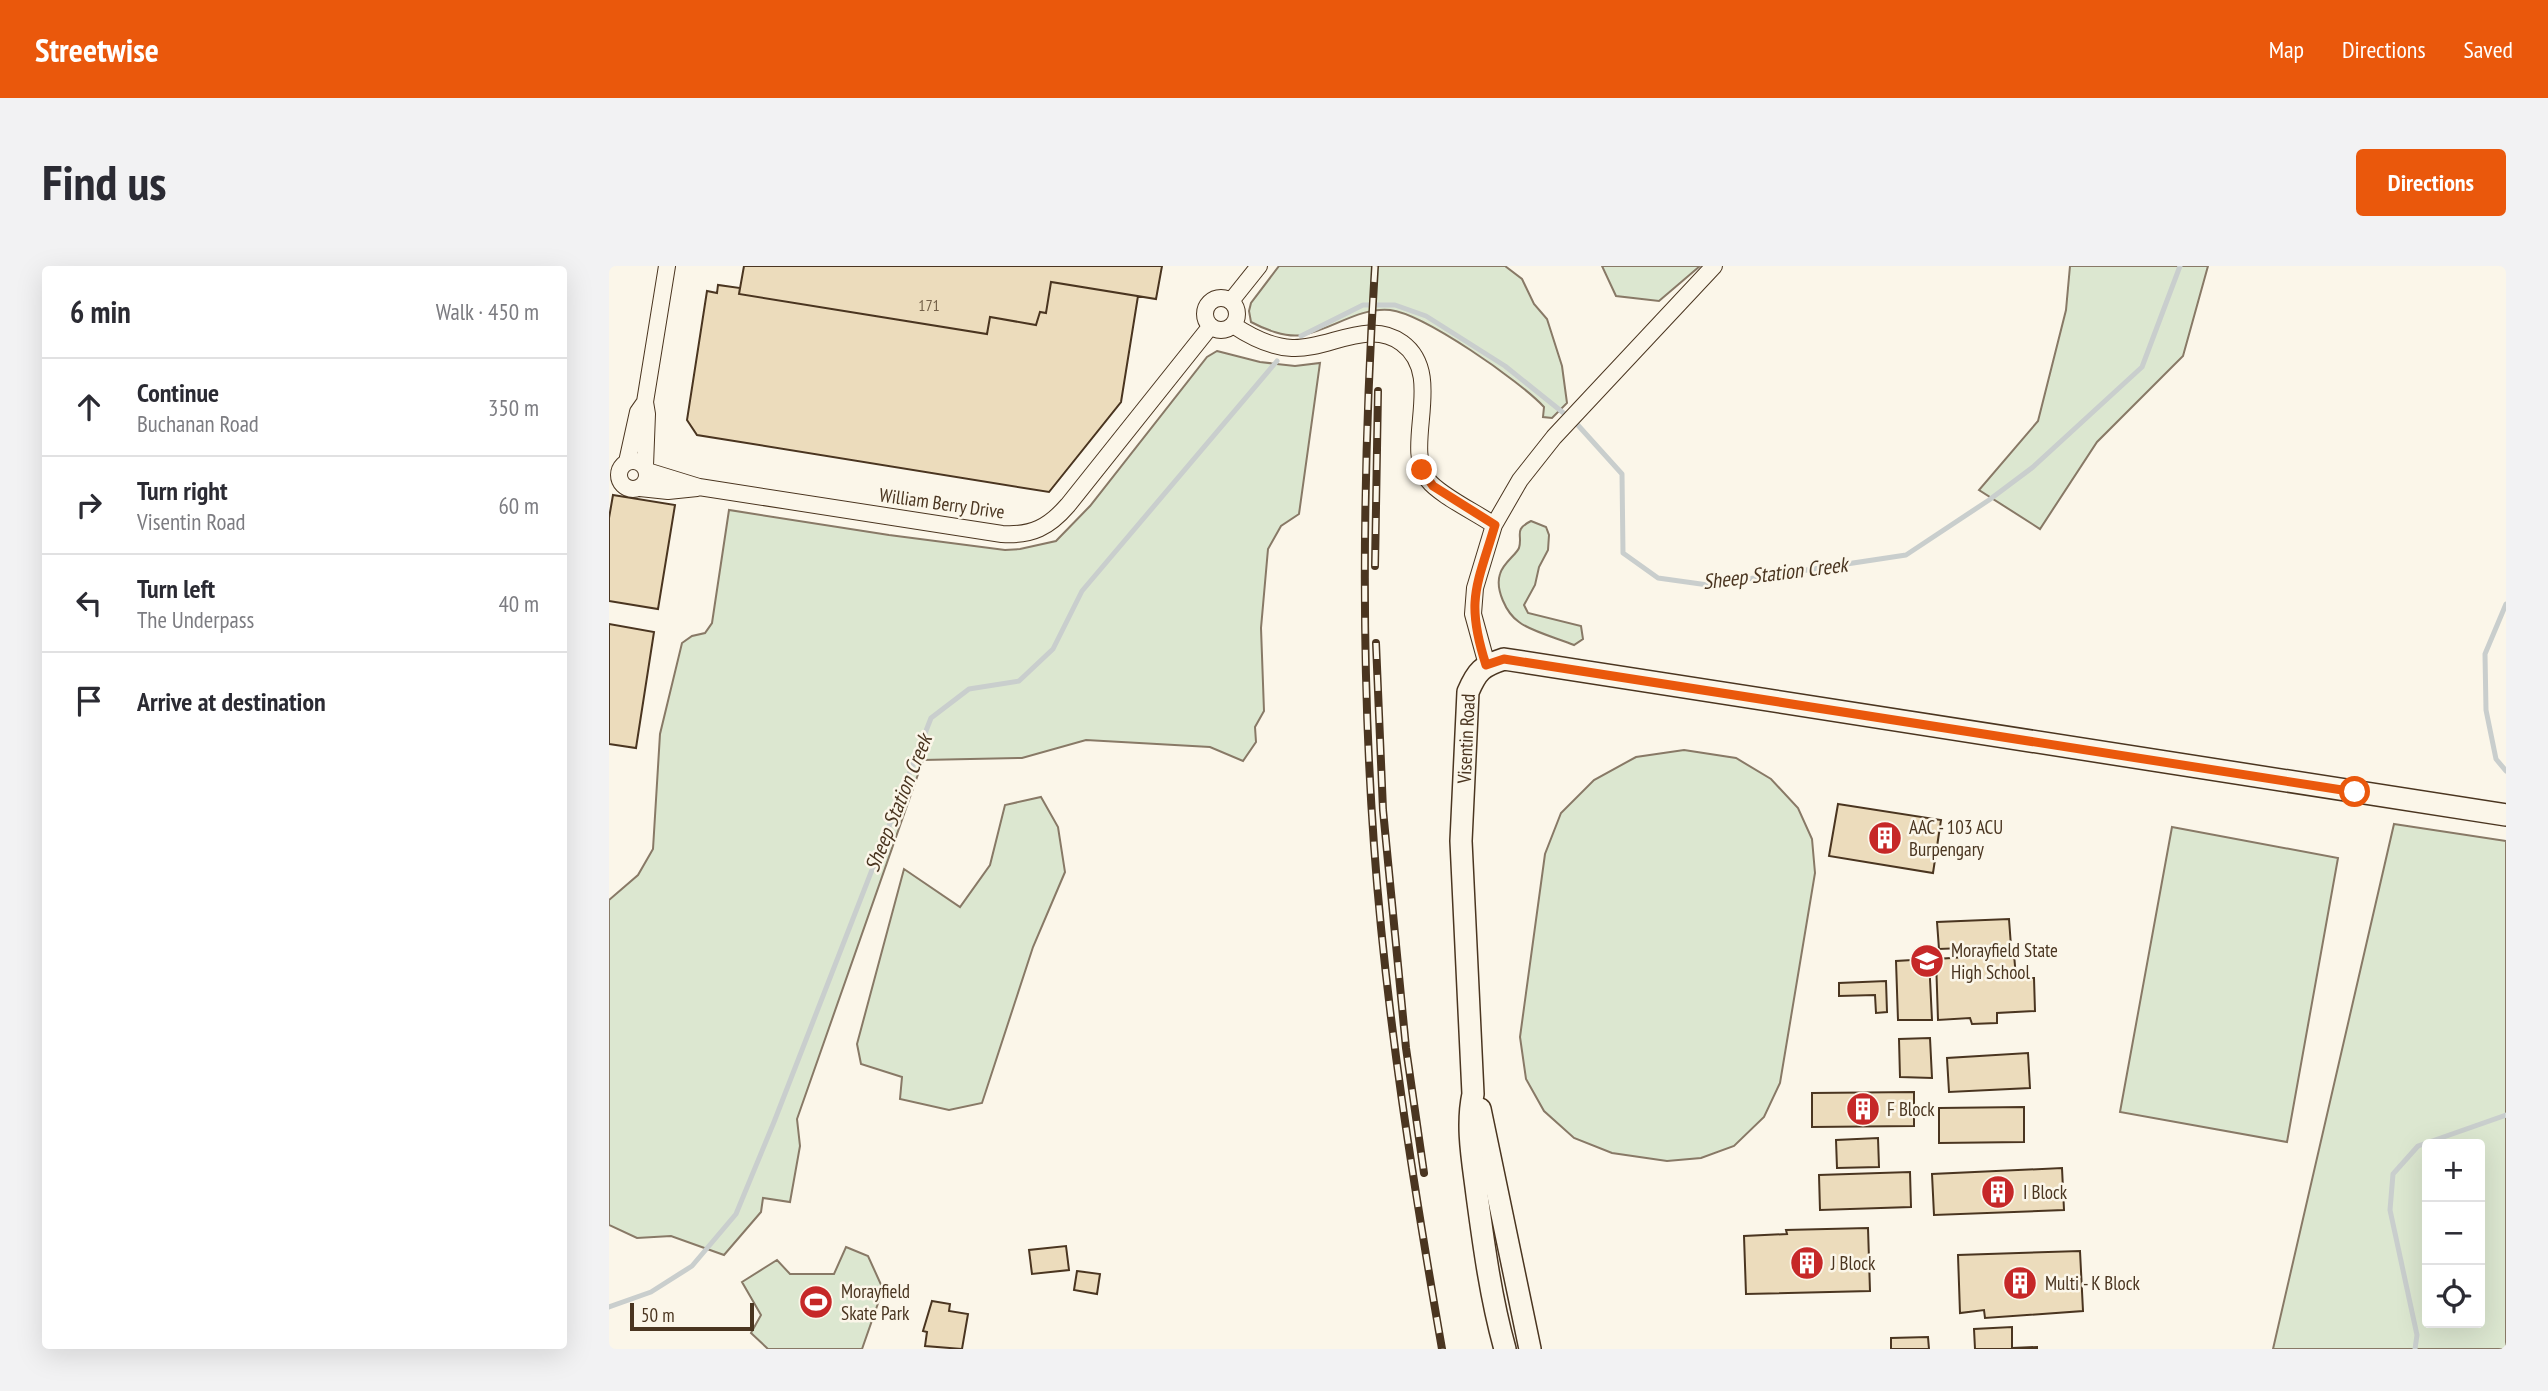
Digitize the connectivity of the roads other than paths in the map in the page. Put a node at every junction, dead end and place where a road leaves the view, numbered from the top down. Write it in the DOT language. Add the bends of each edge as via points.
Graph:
graph roads {
  1 [pos="667,266"];
  2 [pos="1259,266"];
  3 [pos="1714,266"];
  4 [pos="1231,301"];
  5 [pos="1233,325"];
  6 [pos="1210,327"];
  7 [pos="645,402"];
  8 [pos="619,466"];
  9 [pos="646,468"];
  10 [pos="616,484"];
  11 [pos="699,487"];
  12 [pos="640,488"];
  13 [pos="1495,525"];
  14 [pos="1486,665"];
  15 [pos="2506,815"];
  16 [pos="1473,1094"];
  17 [pos="1505,1349"];
  18 [pos="1530,1349"];
  1 -- 7 [label="street"];
  2 -- 4 [label="street"];
  3 -- 13 [label="street" via="1582,405 1520,480"];
  4 -- 5 [label="street" via="1237,310"];
  4 -- 6 [label="street" via="1222,298 1208,304 1204,313"];
  5 -- 6 [label="street" via="1224,330"];
  5 -- 13 [label="street" via="1257,340 1291,348 1371,333 1401,342 1415,357 1422,376 1420,453 1425,476 1440,491"];
  6 -- 11 [label="street, William Berry Drive" via="1068,505 1033,532 1002,534"];
  7 -- 8 [label="street"];
  7 -- 9 [label="street"];
  8 -- 9 [label="street" via="637,461"];
  8 -- 10 [label="street"];
  9 -- 11 [label="street, William Berry Drive"];
  9 -- 12 [label="street" via="647,480"];
  10 -- 12 [label="street"];
  11 -- 12 [label="street, William Berry Drive" via="680,491"];
  13 -- 14 [label="street" via="1475,588 1473,614"];
  14 -- 15 [label="main road" via="1504,659"];
  14 -- 16 [label="main road, Visentin Road" via="1475,675 1468,692 1461,841"];
  16 -- 17 [label="main road, Visentin Road" via="1469,1114 1474,1166 1493,1301"];
  16 -- 18 [label="main road, Visentin Road" via="1482,1113"];
}
